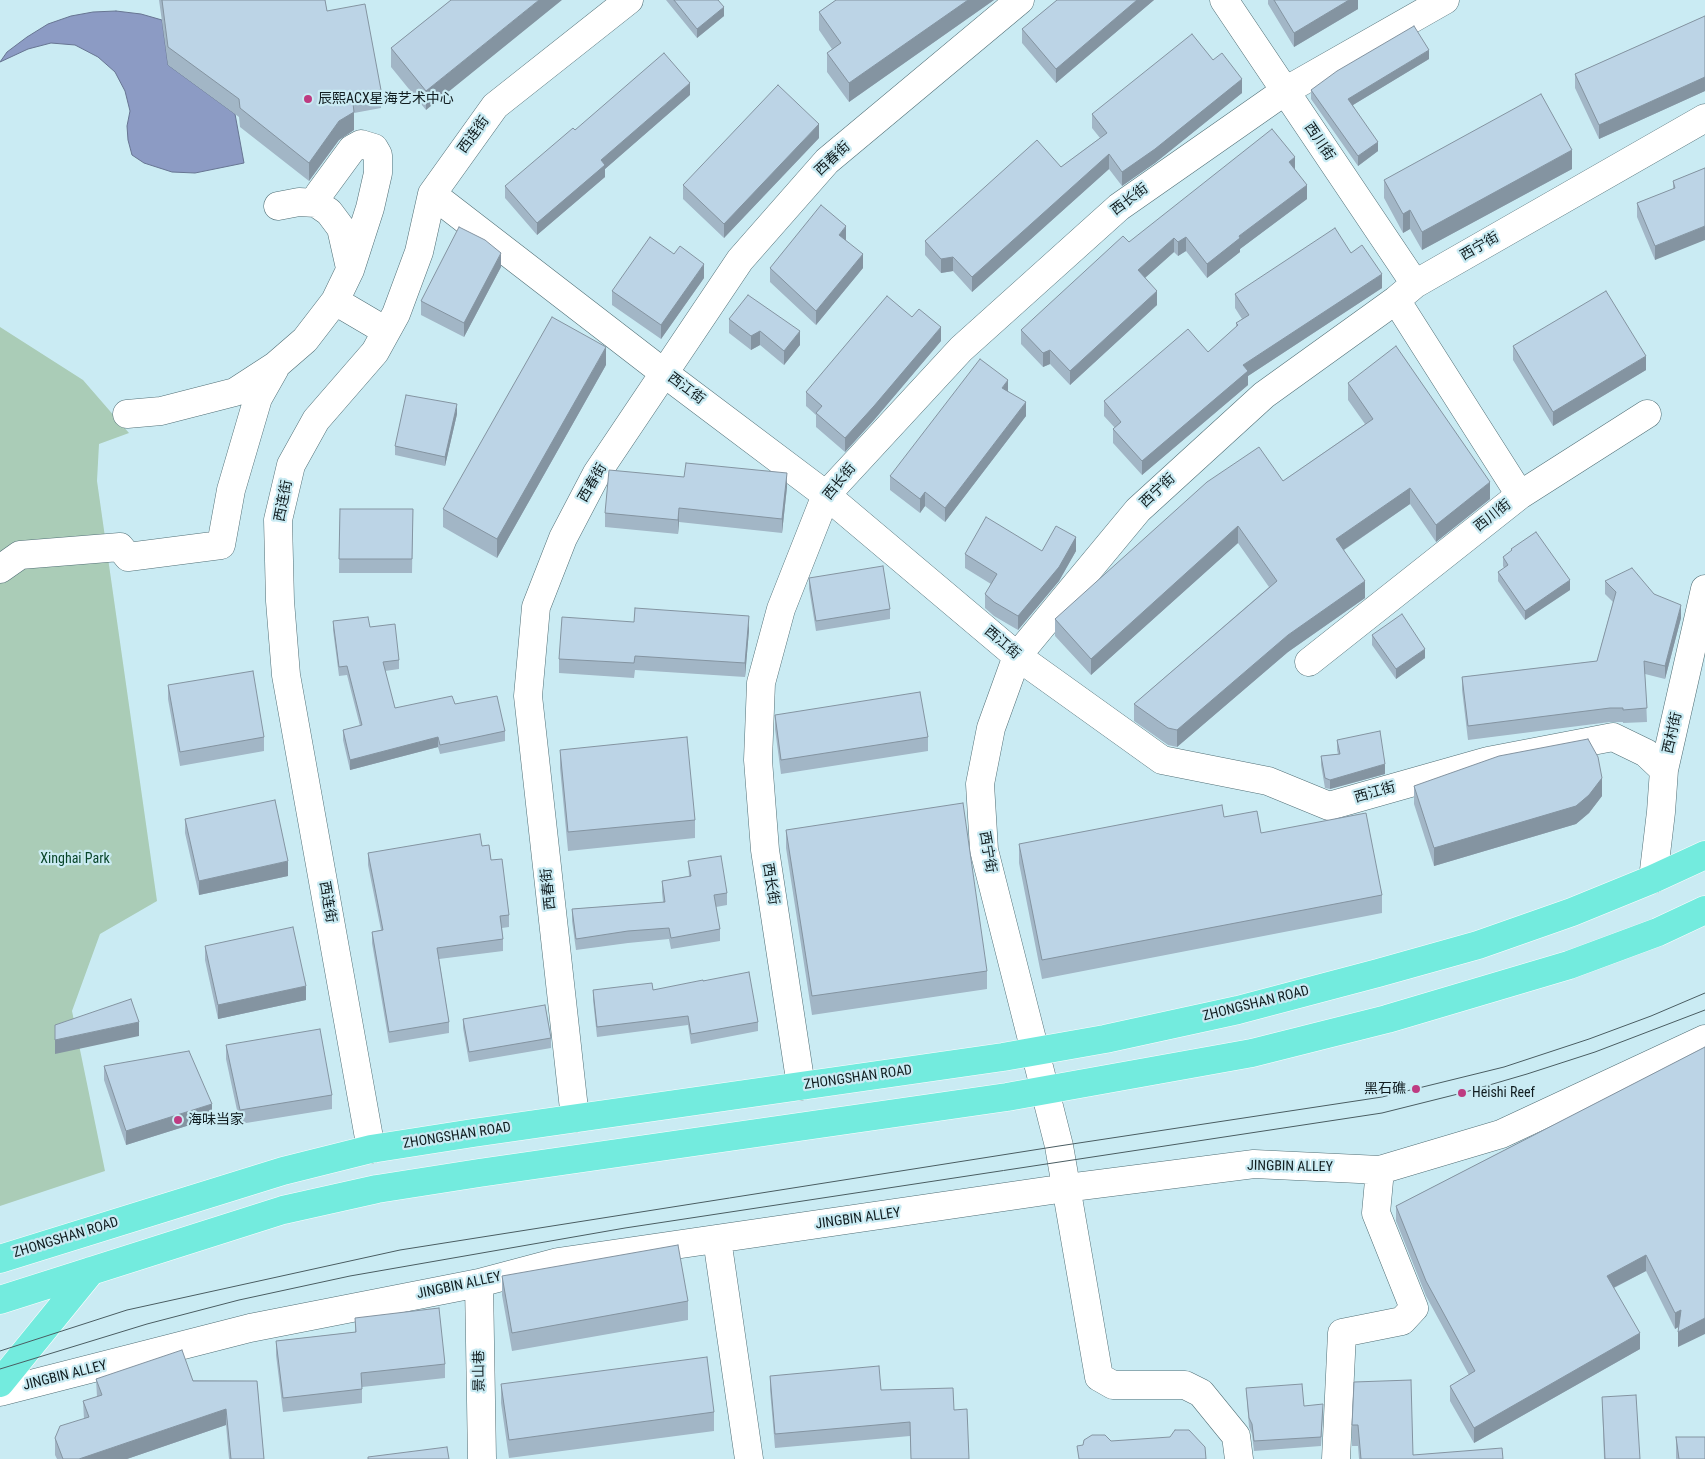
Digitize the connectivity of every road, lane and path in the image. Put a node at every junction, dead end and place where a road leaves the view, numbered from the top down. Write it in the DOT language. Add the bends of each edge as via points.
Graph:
graph roads {
  1 [pos="628,0"];
  2 [pos="1020,0"];
  3 [pos="1224,0"];
  4 [pos="1445,0"];
  5 [pos="1285,91"];
  6 [pos="1705,118"];
  7 [pos="432,194"];
  8 [pos="316,203"];
  9 [pos="278,206"];
  10 [pos="350,270"];
  11 [pos="1405,292"];
  12 [pos="335,301"];
  13 [pos="386,332"];
  14 [pos="275,366"];
  15 [pos="664,373"];
  16 [pos="127,414"];
  17 [pos="1647,414"];
  18 [pos="826,494"];
  19 [pos="1520,495"];
  20 [pos="0,569"];
  21 [pos="1705,589"];
  22 [pos="1017,656"];
  23 [pos="1309,662"];
  24 [pos="1664,770"];
  25 [pos="1705,855"];
  26 [pos="1653,879"];
  27 [pos="1705,910"];
  28 [pos="1705,1039"];
  29 [pos="1036,1052"];
  30 [pos="801,1086"];
  31 [pos="1045,1090"];
  32 [pos="575,1118"];
  33 [pos="371,1149"];
  34 [pos="1380,1170"];
  35 [pos="1066,1188"];
  36 [pos="717,1239"];
  37 [pos="0,1259"];
  38 [pos="91,1271"];
  39 [pos="479,1283"];
  40 [pos="0,1300"];
  41 [pos="0,1383"];
  42 [pos="0,1392"];
  43 [pos="482,1459"];
  44 [pos="749,1459"];
  45 [pos="1239,1459"];
  46 [pos="1336,1459"];
  1 -- 7 [label="street, 西连街" via="495,106"];
  2 -- 15 [label="street, 西春街" via="827,161 740,260"];
  3 -- 5 [label="street, 西川街"];
  4 -- 5 [label="street, 西长街"];
  5 -- 11 [label="street, 西川街"];
  5 -- 18 [label="street, 西长街" via="1119,207 961,349"];
  6 -- 11 [label="street, 西宁街"];
  7 -- 13 [label="street, 西连街" via="419,252"];
  7 -- 15 [label="street, 西江街"];
  8 -- 9 [label="street"];
  8 -- 10 [label="street" via="329,212 341,228"];
  8 -- 10 [label="street" via="352,149 361,144 374,148 378,156 378,173"];
  10 -- 12 [label="street"];
  11 -- 19 [label="street, 西川街"];
  11 -- 22 [label="street, 西宁街" via="1264,395 1138,510"];
  12 -- 13 [label="street"];
  12 -- 14 [label="street" via="305,340"];
  13 -- 33 [label="street, 西连街" via="375,352 316,420 291,465 278,520 286,675"];
  14 -- 16 [label="street" via="235,392 161,410"];
  14 -- 20 [label="street" via="258,398 231,490 222,545 128,557 120,547 20,555"];
  15 -- 18 [label="street, 西江街"];
  15 -- 32 [label="street, 西春街" via="597,473 563,538 536,606 528,696"];
  17 -- 19 [label="street"];
  18 -- 22 [label="street, 西江街"];
  18 -- 30 [label="street, 西长街" via="781,609 761,683 758,760 765,850"];
  19 -- 23 [label="street, 西川街"];
  21 -- 24 [label="street, 西村街"];
  22 -- 24 [label="street, 西江街" via="1162,760 1268,782 1329,806 1488,761 1613,737 1646,753"];
  22 -- 29 [label="street, 西宁街" via="990,728 980,784 984,850"];
  24 -- 26 [label="street, 西村街"];
  25 -- 26 [label="highway, ZHONGSHAN ROAD"];
  26 -- 29 [label="highway, ZHONGSHAN ROAD" via="1478,945 1238,1010"];
  27 -- 31 [label="highway" via="1658,932 1569,965 1387,1019 1252,1053"];
  28 -- 34 [label="street, JINGBIN ALLEY" via="1500,1134"];
  29 -- 30 [label="highway, ZHONGSHAN ROAD"];
  29 -- 31 [label="street, 西宁街"];
  30 -- 32 [label="highway, ZHONGSHAN ROAD"];
  31 -- 35 [label="street, 西宁街"];
  31 -- 38 [label="highway" via="377,1190 283,1210"];
  32 -- 33 [label="highway, ZHONGSHAN ROAD"];
  33 -- 37 [label="highway, ZHONGSHAN ROAD" via="283,1171"];
  34 -- 35 [label="street, JINGBIN ALLEY" via="1254,1164"];
  34 -- 46 [label="street" via="1376,1213 1414,1308 1402,1321 1342,1334"];
  35 -- 36 [label="street, JINGBIN ALLEY"];
  35 -- 45 [label="street, 西宁街" via="1099,1377 1113,1385 1185,1385 1201,1393 1236,1436"];
  36 -- 39 [label="street, JINGBIN ALLEY" via="558,1262"];
  36 -- 44 [label="street"];
  38 -- 40 [label="highway"];
  38 -- 41 [label="highway"];
  39 -- 42 [label="street, JINGBIN ALLEY" via="250,1328"];
  39 -- 43 [label="street, 景山巷"];
}
